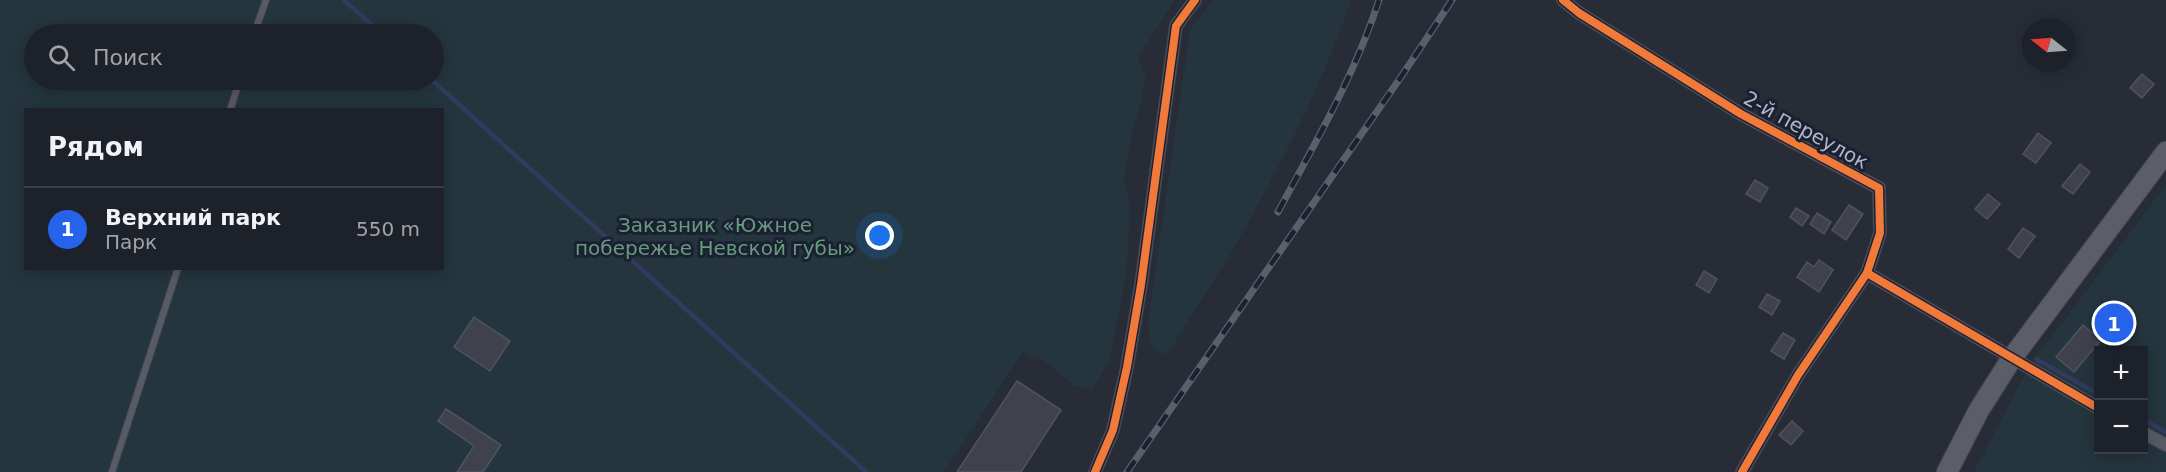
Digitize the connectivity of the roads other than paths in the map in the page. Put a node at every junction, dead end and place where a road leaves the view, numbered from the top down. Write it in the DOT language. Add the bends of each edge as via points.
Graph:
graph roads {
  1 [pos="266,0"];
  2 [pos="1195,0"];
  3 [pos="1563,0"];
  4 [pos="258,24"];
  5 [pos="237,90"];
  6 [pos="231,108"];
  7 [pos="2166,152"];
  8 [pos="177,270"];
  9 [pos="1867,273"];
  10 [pos="2012,358"];
  11 [pos="2094,406"];
  12 [pos="2148,435"];
  13 [pos="2166,445"];
  14 [pos="112,472"];
  15 [pos="1095,472"];
  16 [pos="1742,472"];
  17 [pos="1947,472"];
  1 -- 4 [label="lane"];
  2 -- 15 [label="street" via="1176,26 1127,367 1113,430"];
  3 -- 9 [label="street, 2-й переулок" via="1741,114 1879,188 1880,233"];
  5 -- 6 [label="lane"];
  7 -- 10 [label="main road"];
  8 -- 14 [label="lane"];
  9 -- 10 [label="street"];
  9 -- 16 [label="street" via="1798,375"];
  10 -- 11 [label="street"];
  10 -- 17 [label="main road"];
  12 -- 13 [label="street"];
}
